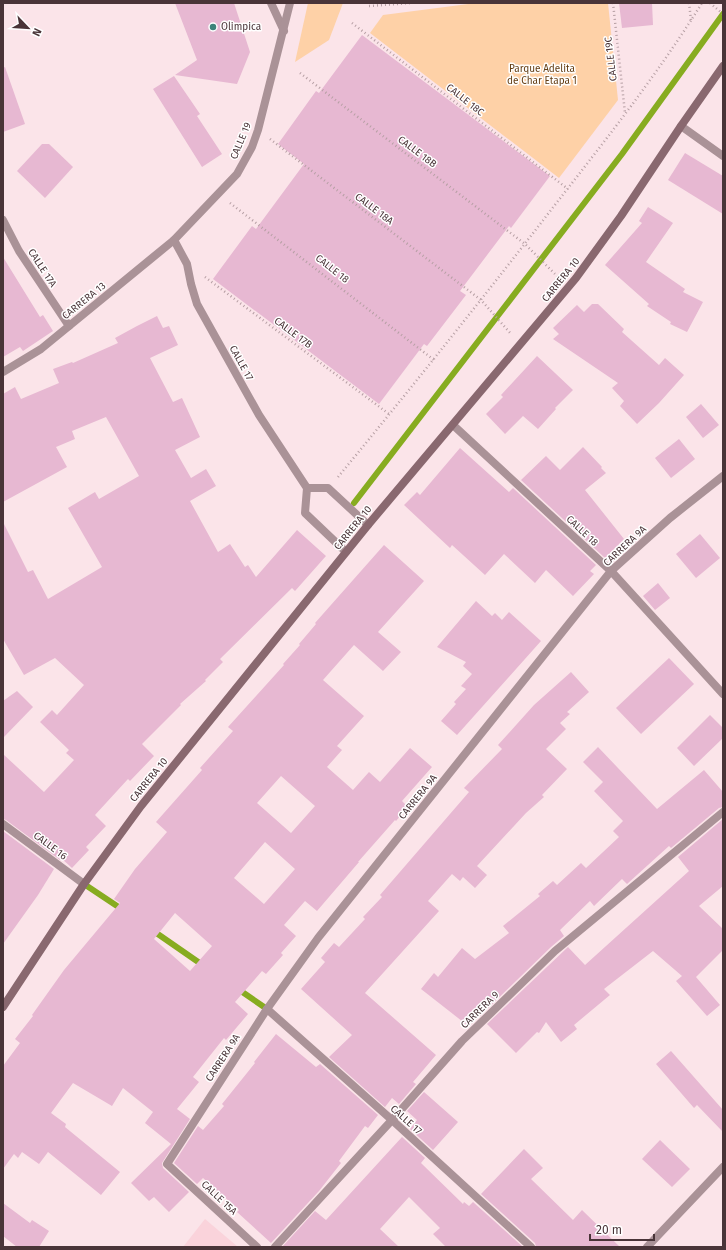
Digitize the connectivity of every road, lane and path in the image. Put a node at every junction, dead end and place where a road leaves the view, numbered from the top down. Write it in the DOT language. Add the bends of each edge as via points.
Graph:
graph roads {
  1 [pos="271,3"];
  2 [pos="290,3"];
  3 [pos="411,3"];
  4 [pos="613,3"];
  5 [pos="689,3"];
  6 [pos="702,3"];
  7 [pos="710,3"];
  8 [pos="369,6"];
  9 [pos="723,14"];
  10 [pos="691,21"];
  11 [pos="352,23"];
  12 [pos="284,31"];
  13 [pos="723,66"];
  14 [pos="300,73"];
  15 [pos="625,114"];
  16 [pos="681,126"];
  17 [pos="258,130"];
  18 [pos="723,156"];
  19 [pos="568,189"];
  20 [pos="219,194"];
  21 [pos="3,220"];
  22 [pos="174,240"];
  23 [pos="525,244"];
  24 [pos="187,264"];
  25 [pos="547,266"];
  26 [pos="481,300"];
  27 [pos="503,324"];
  28 [pos="69,326"];
  29 [pos="434,360"];
  30 [pos="3,372"];
  31 [pos="389,414"];
  32 [pos="453,425"];
  33 [pos="723,476"];
  34 [pos="307,488"];
  35 [pos="328,488"];
  36 [pos="368,525"];
  37 [pos="346,552"];
  38 [pos="611,571"];
  39 [pos="723,694"];
  40 [pos="723,812"];
  41 [pos="3,824"];
  42 [pos="84,884"];
  43 [pos="3,1006"];
  44 [pos="267,1009"];
  45 [pos="392,1120"];
  46 [pos="167,1164"];
  47 [pos="723,1167"];
  48 [pos="257,1247"];
  49 [pos="275,1247"];
  50 [pos="531,1247"];
  51 [pos="647,1247"];
  1 -- 12 [label="street"];
  2 -- 12 [label="street, CALLE 19"];
  3 -- 8 [label="path"];
  4 -- 15 [label="path, CALLE 19C"];
  5 -- 10 [label="path"];
  6 -- 10 [label="path"];
  7 -- 9 [label="path"];
  10 -- 15 [label="path"];
  11 -- 19 [label="path, CALLE 18C"];
  12 -- 17 [label="street, CALLE 19"];
  13 -- 16 [label="street, CARRERA 10"];
  14 -- 23 [label="path, CALLE 18B"];
  15 -- 19 [label="path"];
  16 -- 18 [label="street"];
  16 -- 32 [label="street, CARRERA 10" via="622,216 576,278"];
  17 -- 20 [label="street, CALLE 19" via="237,174"];
  17 -- 26 [label="path, CALLE 18A"];
  19 -- 23 [label="path"];
  20 -- 22 [label="street, CALLE 19"];
  20 -- 29 [label="path, CALLE 18"];
  21 -- 28 [label="street, CALLE 17A" via="19,251"];
  22 -- 24 [label="street, CALLE 17"];
  22 -- 28 [label="street, CARRERA 13"];
  23 -- 25 [label="path, CALLE 18B"];
  23 -- 26 [label="path"];
  24 -- 31 [label="path, CALLE 17B"];
  24 -- 34 [label="street, CALLE 17" via="197,304 259,415"];
  26 -- 27 [label="path, CALLE 18A"];
  26 -- 29 [label="path"];
  28 -- 30 [label="street, CARRERA 13" via="41,349"];
  29 -- 31 [label="path"];
  31 -- 35 [label="path"];
  32 -- 36 [label="street, CARRERA 10"];
  32 -- 38 [label="street, CALLE 18"];
  33 -- 38 [label="street, CARRERA 9A" via="670,518"];
  34 -- 35 [label="street"];
  34 -- 37 [label="street" via="305,513"];
  35 -- 36 [label="street"];
  36 -- 37 [label="street, CARRERA 10"];
  37 -- 42 [label="street, CARRERA 10" via="141,806"];
  38 -- 39 [label="street, CALLE 18"];
  38 -- 44 [label="street, CARRERA 9A" via="318,938"];
  40 -- 45 [label="street, CARRERA 9" via="555,950 462,1041"];
  41 -- 42 [label="street, CALLE 16"];
  42 -- 43 [label="street, CARRERA 10"];
  44 -- 45 [label="street, CALLE 17"];
  44 -- 46 [label="street, CARRERA 9A"];
  45 -- 49 [label="street, CARRERA 9"];
  45 -- 50 [label="street, CALLE 17"];
  46 -- 48 [label="street, CALLE 15A"];
  47 -- 51 [label="street"];
}
